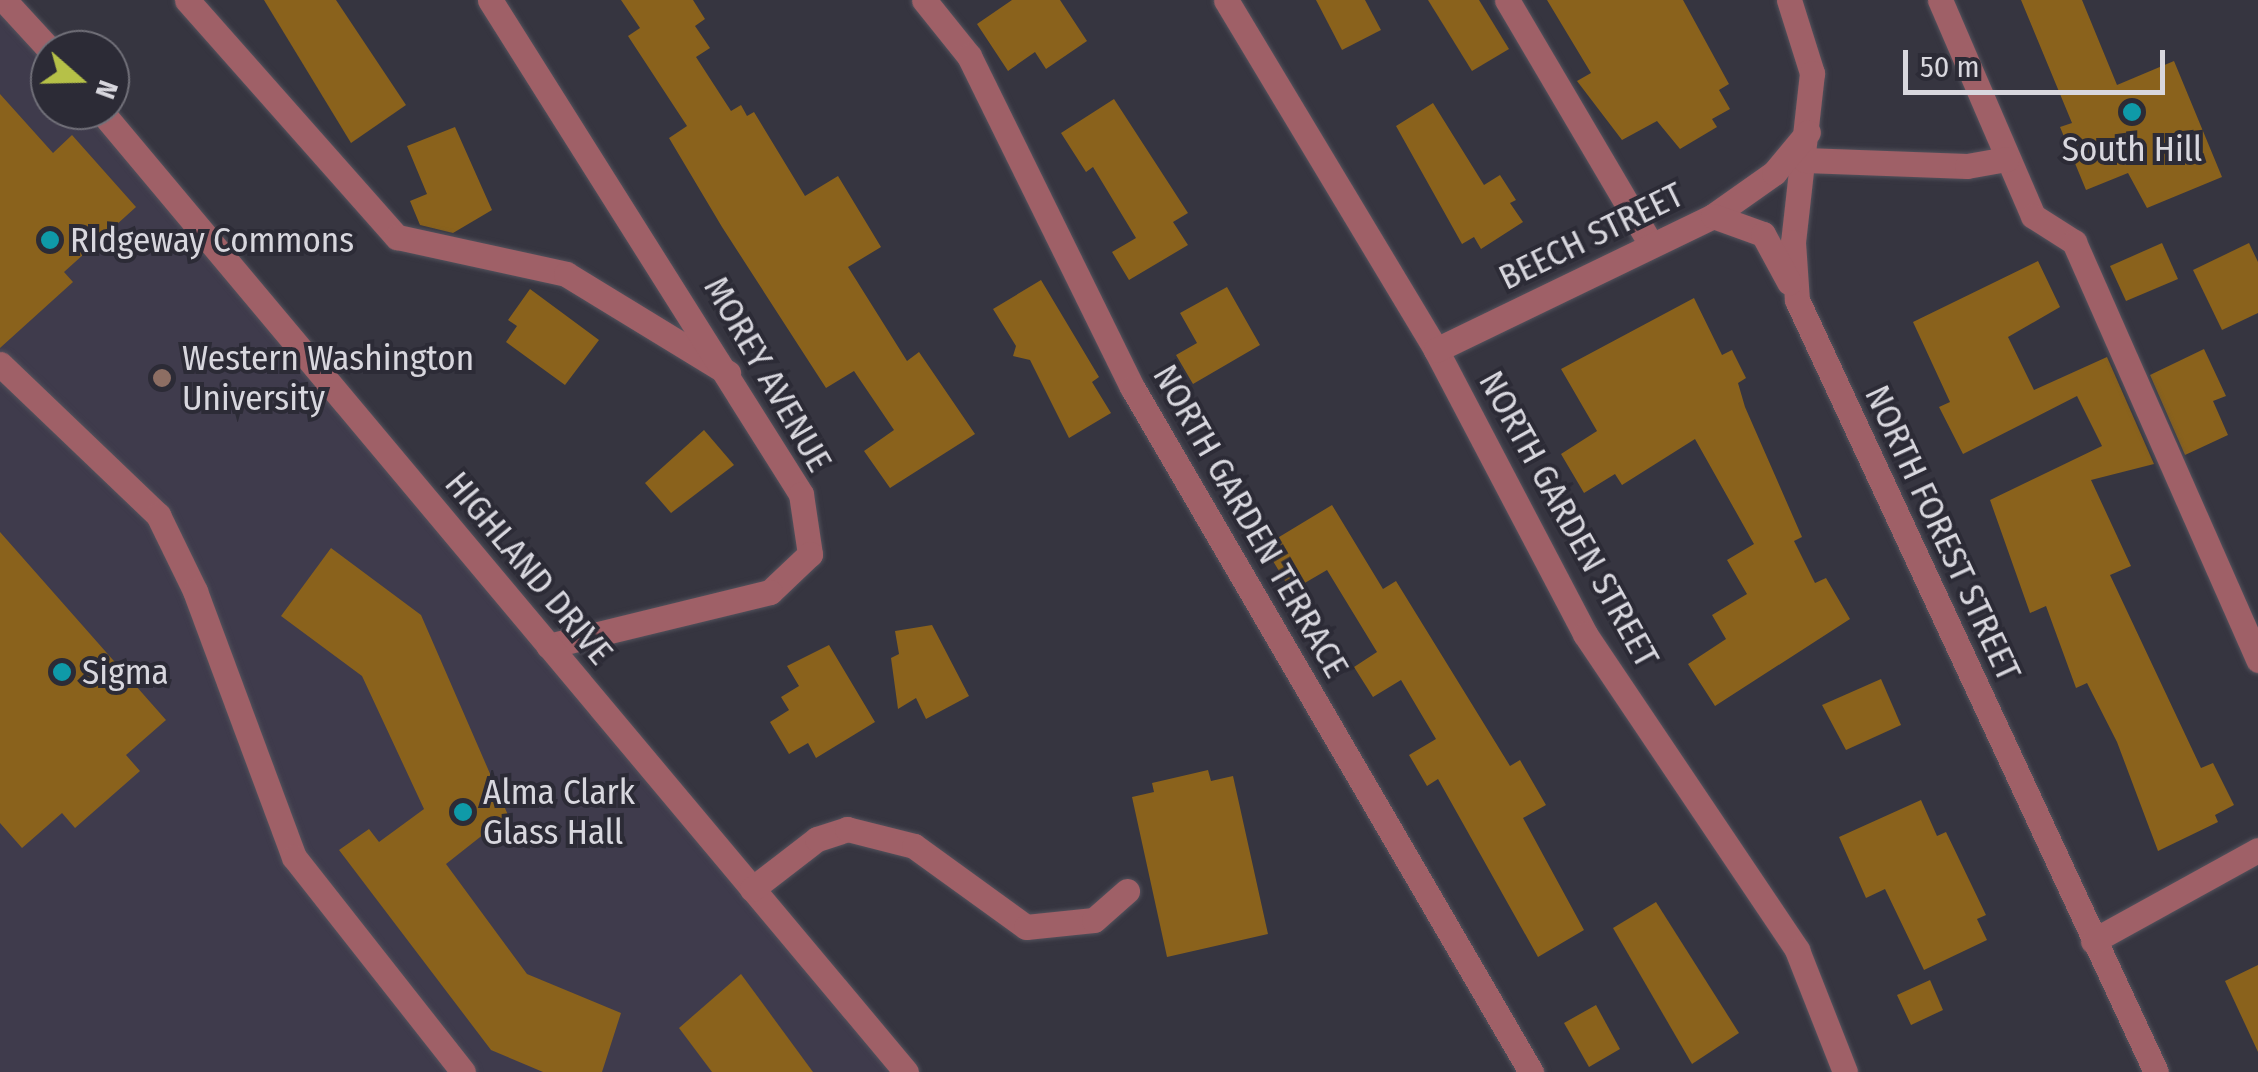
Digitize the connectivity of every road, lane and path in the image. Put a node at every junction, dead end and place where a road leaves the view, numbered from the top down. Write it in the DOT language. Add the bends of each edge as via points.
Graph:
graph roads {
  1 [pos="4,0"];
  2 [pos="187,0"];
  3 [pos="490,0"];
  4 [pos="924,0"];
  5 [pos="1226,0"];
  6 [pos="1507,0"];
  7 [pos="1790,0"];
  8 [pos="1940,0"];
  9 [pos="32,30"];
  10 [pos="1811,128"];
  11 [pos="117,130"];
  12 [pos="2006,159"];
  13 [pos="1805,160"];
  14 [pos="1714,216"];
  15 [pos="1651,244"];
  16 [pos="1797,300"];
  17 [pos="1436,350"];
  18 [pos="9,369"];
  19 [pos="729,373"];
  20 [pos="548,646"];
  21 [pos="2258,660"];
  22 [pos="2258,850"];
  23 [pos="752,889"];
  24 [pos="1127,891"];
  25 [pos="2093,941"];
  26 [pos="464,1072"];
  27 [pos="907,1072"];
  28 [pos="1530,1072"];
  29 [pos="1845,1072"];
  30 [pos="2156,1072"];
  1 -- 9 [label="street"];
  2 -- 19 [label="street" via="397,237 566,274"];
  3 -- 19 [label="street, MOREY AVENUE"];
  4 -- 28 [label="street, NORTH GARDEN TERRACE" via="969,56 1132,388"];
  5 -- 17 [label="street, NORTH GARDEN STREET"];
  6 -- 15 [label="street"];
  7 -- 10 [label="street, NORTH FOREST STREET" via="1808,44"];
  8 -- 12 [label="street"];
  10 -- 13 [label="street, NORTH FOREST STREET"];
  10 -- 14 [label="street" via="1774,174"];
  11 -- 20 [label="street, HIGHLAND DRIVE"];
  12 -- 13 [label="street" via="1967,166"];
  12 -- 21 [label="street" via="2033,216 2074,242"];
  13 -- 16 [label="street, NORTH FOREST STREET" via="1793,242"];
  14 -- 15 [label="street, BEECH STREET"];
  14 -- 16 [label="street, BEECH STREET" via="1762,234"];
  15 -- 17 [label="street, BEECH STREET"];
  16 -- 25 [label="street, NORTH FOREST STREET"];
  17 -- 29 [label="street, NORTH GARDEN STREET" via="1585,634 1797,950"];
  18 -- 26 [label="street" via="158,514 195,591 294,857"];
  19 -- 20 [label="street, MOREY AVENUE" via="801,494 810,554 770,592"];
  20 -- 23 [label="street, HIGHLAND DRIVE"];
  22 -- 25 [label="street"];
  23 -- 24 [label="street" via="817,839 847,829 914,846 1026,927 1094,920"];
  23 -- 27 [label="street, HIGHLAND DRIVE"];
  25 -- 30 [label="street, NORTH FOREST STREET"];
}
